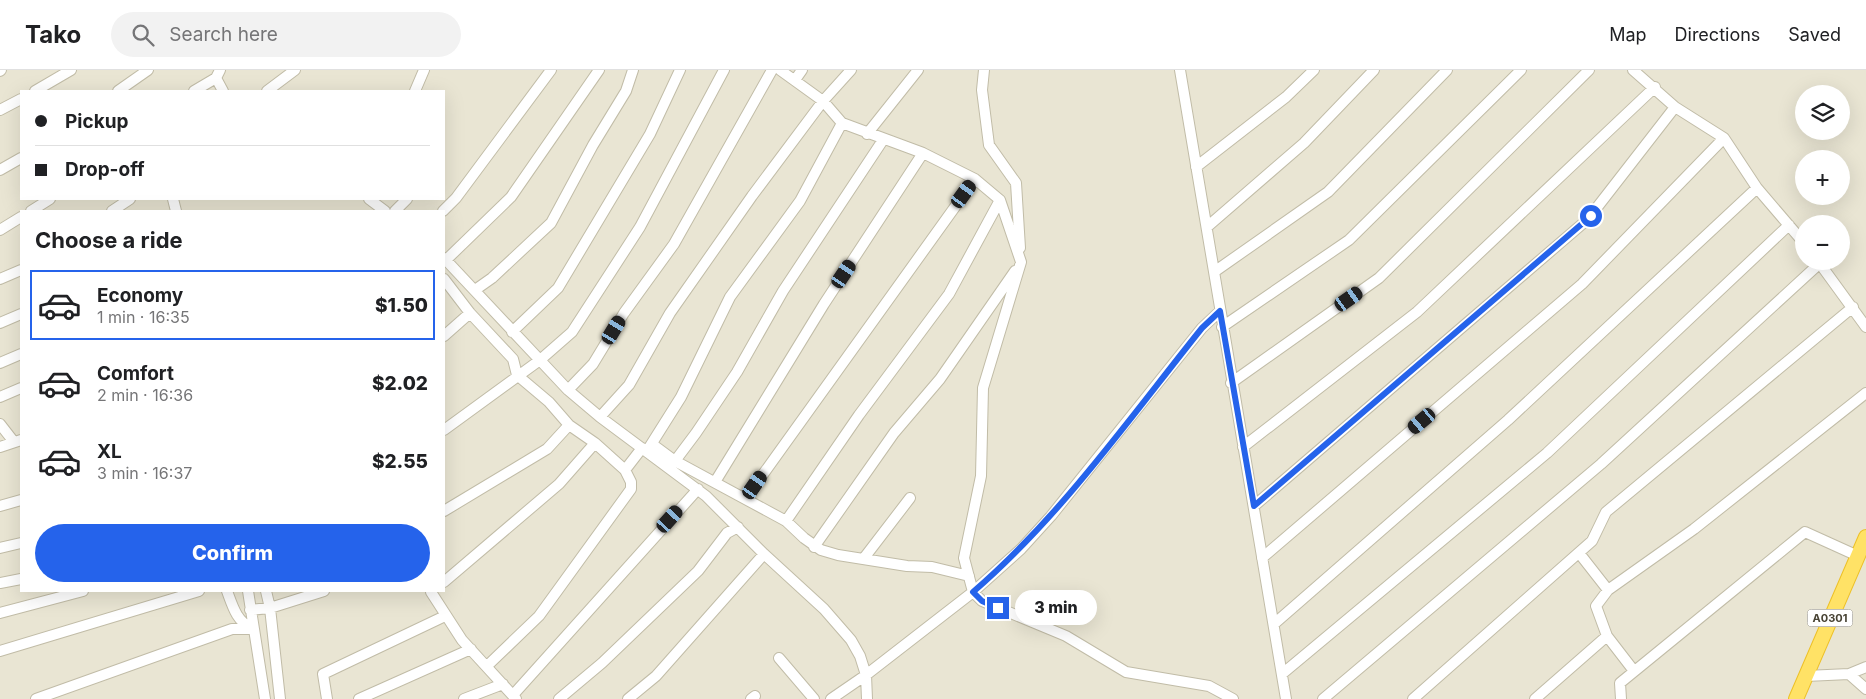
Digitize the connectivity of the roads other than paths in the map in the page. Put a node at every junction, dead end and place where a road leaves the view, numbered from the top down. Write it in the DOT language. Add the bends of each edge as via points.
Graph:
graph roads {
  1 [pos="71,70"];
  2 [pos="148,70"];
  3 [pos="295,70"];
  4 [pos="424,70"];
  5 [pos="551,70"];
  6 [pos="600,70"];
  7 [pos="633,70"];
  8 [pos="680,70"];
  9 [pos="724,70"];
  10 [pos="772,70"];
  11 [pos="780,70"];
  12 [pos="802,70"];
  13 [pos="851,70"];
  14 [pos="918,70"];
  15 [pos="984,70"];
  16 [pos="1180,70"];
  17 [pos="1314,70"];
  18 [pos="1374,70"];
  19 [pos="1447,70"];
  20 [pos="1521,70"];
  21 [pos="1589,70"];
  22 [pos="1633,70"];
  23 [pos="218,74"];
  24 [pos="795,80"];
  25 [pos="1655,87"];
  26 [pos="37,90"];
  27 [pos="119,90"];
  28 [pos="195,90"];
  29 [pos="223,90"];
  30 [pos="269,90"];
  31 [pos="415,90"];
  32 [pos="20,100"];
  33 [pos="823,101"];
  34 [pos="1675,107"];
  35 [pos="0,110"];
  36 [pos="842,123"];
  37 [pos="867,134"];
  38 [pos="1724,138"];
  39 [pos="883,140"];
  40 [pos="924,154"];
  41 [pos="20,159"];
  42 [pos="1196,167"];
  43 [pos="0,170"];
  44 [pos="975,179"];
  45 [pos="1757,188"];
  46 [pos="48,200"];
  47 [pos="128,200"];
  48 [pos="370,200"];
  49 [pos="406,200"];
  50 [pos="1000,200"];
  51 [pos="34,210"];
  52 [pos="114,210"];
  53 [pos="384,210"];
  54 [pos="396,210"];
  55 [pos="444,210"];
  56 [pos="20,219"];
  57 [pos="1789,225"];
  58 [pos="1207,227"];
  59 [pos="0,230"];
  60 [pos="1795,233"];
  61 [pos="445,259"];
  62 [pos="1022,262"];
  63 [pos="20,270"];
  64 [pos="1810,270"];
  65 [pos="1825,270"];
  66 [pos="1214,272"];
  67 [pos="0,279"];
  68 [pos="445,280"];
  69 [pos="475,290"];
  70 [pos="1853,307"];
  71 [pos="1220,311"];
  72 [pos="470,313"];
  73 [pos="20,314"];
  74 [pos="0,323"];
  75 [pos="1222,327"];
  76 [pos="1866,327"];
  77 [pos="512,332"];
  78 [pos="445,335"];
  79 [pos="20,354"];
  80 [pos="540,360"];
  81 [pos="0,363"];
  82 [pos="517,375"];
  83 [pos="1232,383"];
  84 [pos="20,388"];
  85 [pos="568,390"];
  86 [pos="1866,392"];
  87 [pos="0,397"];
  88 [pos="600,417"];
  89 [pos="0,424"];
  90 [pos="569,425"];
  91 [pos="445,429"];
  92 [pos="18,441"];
  93 [pos="595,443"];
  94 [pos="0,447"];
  95 [pos="1243,447"];
  96 [pos="647,448"];
  97 [pos="675,461"];
  98 [pos="625,470"];
  99 [pos="715,482"];
  100 [pos="698,489"];
  101 [pos="746,498"];
  102 [pos="910,498"];
  103 [pos="20,500"];
  104 [pos="0,506"];
  105 [pos="1254,506"];
  106 [pos="445,510"];
  107 [pos="786,521"];
  108 [pos="738,528"];
  109 [pos="1866,537"];
  110 [pos="20,543"];
  111 [pos="814,547"];
  112 [pos="0,548"];
  113 [pos="1579,553"];
  114 [pos="764,554"];
  115 [pos="1858,556"];
  116 [pos="864,558"];
  117 [pos="1262,558"];
  118 [pos="969,576"];
  119 [pos="20,579"];
  120 [pos="445,581"];
  121 [pos="0,583"];
  122 [pos="1608,590"];
  123 [pos="79,592"];
  124 [pos="196,592"];
  125 [pos="227,592"];
  126 [pos="248,592"];
  127 [pos="266,592"];
  128 [pos="321,592"];
  129 [pos="431,592"];
  130 [pos="973,592"];
  131 [pos="270,608"];
  132 [pos="250,610"];
  133 [pos="0,613"];
  134 [pos="444,616"];
  135 [pos="1274,624"];
  136 [pos="252,629"];
  137 [pos="1608,636"];
  138 [pos="471,649"];
  139 [pos="0,651"];
  140 [pos="778,658"];
  141 [pos="487,666"];
  142 [pos="1866,667"];
  143 [pos="1634,672"];
  144 [pos="1282,674"];
  145 [pos="1849,674"];
  146 [pos="866,675"];
  147 [pos="1806,676"];
  148 [pos="503,684"];
  149 [pos="1866,689"];
  150 [pos="514,697"];
  151 [pos="1415,698"];
  152 [pos="36,699"];
  153 [pos="265,699"];
  154 [pos="280,699"];
  155 [pos="327,699"];
  156 [pos="359,699"];
  157 [pos="464,699"];
  158 [pos="558,699"];
  159 [pos="628,699"];
  160 [pos="814,699"];
  161 [pos="831,699"];
  162 [pos="868,699"];
  163 [pos="1233,699"];
  164 [pos="1286,699"];
  165 [pos="1323,699"];
  166 [pos="1535,699"];
  167 [pos="1621,699"];
  168 [pos="1796,699"];
  1 -- 26 [label="street"];
  2 -- 27 [label="street"];
  3 -- 30 [label="street"];
  4 -- 31 [label="street"];
  5 -- 55 [label="street"];
  6 -- 61 [label="street" via="511,197"];
  7 -- 69 [label="street" via="626,91 551,223"];
  8 -- 77 [label="street" via="650,134 558,288"];
  9 -- 80 [label="street" via="640,227 572,332"];
  10 -- 85 [label="street" via="674,244 624,313 593,364"];
  11 -- 24 [label="street"];
  12 -- 24 [label="street"];
  13 -- 33 [label="street"];
  14 -- 37 [label="street"];
  15 -- 62 [label="street" via="982,90 989,145 1016,183"];
  16 -- 42 [label="street"];
  17 -- 42 [label="street" via="1286,97"];
  18 -- 58 [label="street" via="1304,143"];
  19 -- 66 [label="street" via="1328,192"];
  20 -- 75 [label="street" via="1349,240"];
  21 -- 83 [label="street" via="1379,278"];
  22 -- 25 [label="street"];
  23 -- 28 [label="street"];
  23 -- 29 [label="street"];
  24 -- 33 [label="street"];
  25 -- 34 [label="street"];
  25 -- 95 [label="street" via="1417,312"];
  32 -- 35 [label="street"];
  33 -- 36 [label="street"];
  33 -- 88 [label="street" via="670,313 629,385"];
  34 -- 38 [label="street"];
  34 -- 105 [label="street" via="1588,219"];
  36 -- 37 [label="street"];
  36 -- 96 [label="street" via="800,200 730,297 681,397"];
  37 -- 39 [label="street"];
  38 -- 45 [label="street"];
  38 -- 117 [label="street" via="1582,284"];
  39 -- 40 [label="street"];
  39 -- 97 [label="street" via="783,291 732,380"];
  40 -- 44 [label="street"];
  40 -- 99 [label="street" via="824,304"];
  41 -- 43 [label="street"];
  42 -- 58 [label="street"];
  44 -- 50 [label="street"];
  44 -- 101 [label="street"];
  45 -- 57 [label="street"];
  45 -- 135 [label="street" via="1508,420"];
  46 -- 51 [label="street"];
  47 -- 52 [label="street"];
  48 -- 53 [label="street"];
  49 -- 54 [label="street"];
  50 -- 62 [label="street"];
  50 -- 107 [label="street" via="949,294 859,415"];
  56 -- 59 [label="street"];
  57 -- 60 [label="street"];
  57 -- 144 [label="street" via="1547,453"];
  58 -- 66 [label="street"];
  61 -- 69 [label="street"];
  62 -- 111 [label="street" via="940,380 894,433"];
  62 -- 118 [label="street" via="983,388 981,476 964,558"];
  63 -- 67 [label="street"];
  64 -- 165 [label="street" via="1601,464"];
  65 -- 70 [label="street"];
  66 -- 71 [label="street"];
  68 -- 72 [label="street"];
  69 -- 77 [label="street"];
  70 -- 76 [label="street"];
  70 -- 113 [label="street" via="1606,512 1592,541"];
  71 -- 75 [label="street"];
  71 -- 130 [label="street" via="1202,328 1046,522"];
  72 -- 78 [label="street"];
  72 -- 82 [label="street" via="514,359"];
  73 -- 74 [label="street"];
  75 -- 83 [label="street"];
  77 -- 80 [label="street"];
  79 -- 81 [label="street"];
  80 -- 82 [label="street"];
  80 -- 85 [label="street"];
  82 -- 90 [label="street" via="549,402"];
  82 -- 91 [label="street"];
  83 -- 95 [label="street"];
  84 -- 87 [label="street"];
  85 -- 88 [label="street"];
  86 -- 122 [label="street" via="1694,530"];
  88 -- 96 [label="street"];
  89 -- 92 [label="street"];
  90 -- 93 [label="street"];
  90 -- 106 [label="street" via="547,449"];
  92 -- 94 [label="street"];
  93 -- 98 [label="street"];
  93 -- 120 [label="street" via="559,484"];
  95 -- 105 [label="street"];
  96 -- 97 [label="street"];
  96 -- 98 [label="street"];
  96 -- 100 [label="street"];
  97 -- 99 [label="street"];
  98 -- 141 [label="street" via="631,489 539,616"];
  99 -- 101 [label="street"];
  100 -- 108 [label="street"];
  100 -- 150 [label="street"];
  101 -- 107 [label="street"];
  102 -- 116 [label="street"];
  103 -- 104 [label="street"];
  105 -- 117 [label="street"];
  107 -- 111 [label="street"];
  108 -- 114 [label="street"];
  108 -- 158 [label="street" via="727,533 698,571 602,663"];
  109 -- 115 [label="highway, A0301"];
  110 -- 112 [label="street"];
  111 -- 116 [label="street" via="838,555"];
  113 -- 122 [label="street"];
  113 -- 151 [label="street"];
  114 -- 146 [label="street" via="824,609 851,640"];
  114 -- 159 [label="street" via="656,676"];
  115 -- 143 [label="street" via="1805,532"];
  115 -- 147 [label="highway, A0301"];
  116 -- 118 [label="street" via="932,567"];
  117 -- 135 [label="street"];
  118 -- 130 [label="street"];
  119 -- 121 [label="street"];
  122 -- 137 [label="street" via="1596,606"];
  123 -- 133 [label="street"];
  124 -- 139 [label="street"];
  125 -- 136 [label="street" via="235,614"];
  126 -- 132 [label="street"];
  127 -- 131 [label="street"];
  128 -- 131 [label="street"];
  129 -- 134 [label="street"];
  130 -- 146 [label="street"];
  130 -- 163 [label="street" via="982,601 1066,636 1126,672 1209,686"];
  131 -- 132 [label="street"];
  131 -- 154 [label="street"];
  132 -- 136 [label="street"];
  134 -- 138 [label="street"];
  134 -- 155 [label="street" via="323,674"];
  135 -- 144 [label="street"];
  136 -- 152 [label="street" via="232,629"];
  136 -- 153 [label="street"];
  137 -- 143 [label="street"];
  137 -- 166 [label="street"];
  138 -- 141 [label="street"];
  138 -- 156 [label="street"];
  140 -- 160 [label="street"];
  141 -- 148 [label="street"];
  142 -- 145 [label="street"];
  143 -- 167 [label="street" via="1620,683"];
  144 -- 164 [label="street"];
  145 -- 147 [label="street"];
  145 -- 149 [label="street"];
  146 -- 161 [label="street"];
  146 -- 162 [label="street"];
  147 -- 168 [label="highway, A0301"];
  148 -- 150 [label="street"];
  148 -- 157 [label="street"];
}
